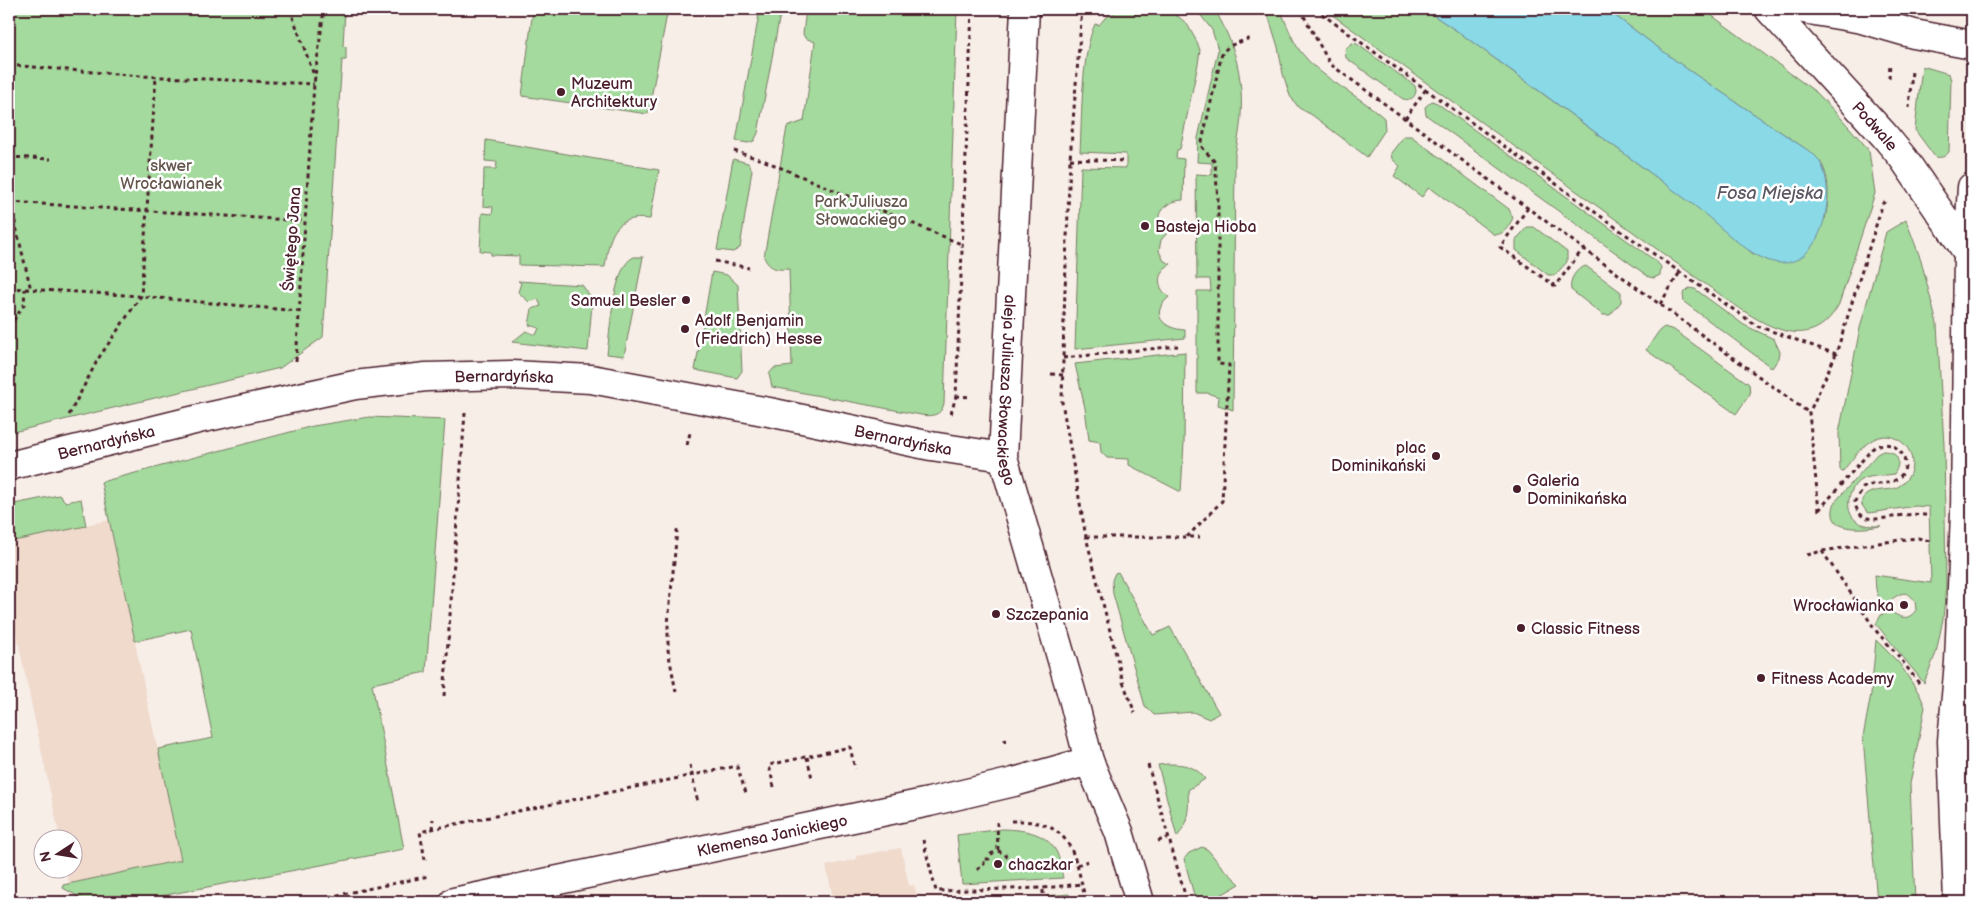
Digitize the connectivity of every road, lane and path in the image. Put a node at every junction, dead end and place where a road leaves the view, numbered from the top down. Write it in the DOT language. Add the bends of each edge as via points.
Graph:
graph roads {
  1 [pos="290,9"];
  2 [pos="324,9"];
  3 [pos="972,9"];
  4 [pos="1024,9"];
  5 [pos="1082,9"];
  6 [pos="1300,9"];
  7 [pos="1315,9"];
  8 [pos="1769,9"];
  9 [pos="1803,9"];
  10 [pos="1253,37"];
  11 [pos="1972,45"];
  12 [pos="1891,55"];
  13 [pos="1912,62"];
  14 [pos="9,65"];
  15 [pos="156,76"];
  16 [pos="315,78"];
  17 [pos="1889,78"];
  18 [pos="314,84"];
  19 [pos="1426,89"];
  20 [pos="1910,99"];
  21 [pos="1405,118"];
  22 [pos="734,151"];
  23 [pos="9,157"];
  24 [pos="51,159"];
  25 [pos="1070,159"];
  26 [pos="1126,161"];
  27 [pos="1972,187"];
  28 [pos="9,197"];
  29 [pos="1890,198"];
  30 [pos="10,202"];
  31 [pos="1528,208"];
  32 [pos="147,211"];
  33 [pos="305,222"];
  34 [pos="961,244"];
  35 [pos="1583,248"];
  36 [pos="1970,260"];
  37 [pos="715,261"];
  38 [pos="749,268"];
  39 [pos="1680,272"];
  40 [pos="9,288"];
  41 [pos="25,289"];
  42 [pos="31,290"];
  43 [pos="140,296"];
  44 [pos="1660,304"];
  45 [pos="298,311"];
  46 [pos="9,327"];
  47 [pos="1178,346"];
  48 [pos="1836,354"];
  49 [pos="1063,358"];
  50 [pos="1051,374"];
  51 [pos="1063,375"];
  52 [pos="300,396"];
  53 [pos="956,396"];
  54 [pos="465,413"];
  55 [pos="1810,413"];
  56 [pos="66,422"];
  57 [pos="1003,457"];
  58 [pos="9,466"];
  59 [pos="1930,516"];
  60 [pos="677,530"];
  61 [pos="1086,537"];
  62 [pos="1187,537"];
  63 [pos="1200,537"];
  64 [pos="1930,541"];
  65 [pos="1822,551"];
  66 [pos="1807,555"];
  67 [pos="1922,689"];
  68 [pos="676,692"];
  69 [pos="444,696"];
  70 [pos="1135,713"];
  71 [pos="1005,739"];
  72 [pos="1006,746"];
  73 [pos="807,757"];
  74 [pos="1089,762"];
  75 [pos="690,765"];
  76 [pos="1148,766"];
  77 [pos="855,769"];
  78 [pos="692,776"];
  79 [pos="812,778"];
  80 [pos="774,787"];
  81 [pos="746,793"];
  82 [pos="698,803"];
  83 [pos="433,819"];
  84 [pos="1024,820"];
  85 [pos="997,821"];
  86 [pos="432,829"];
  87 [pos="922,838"];
  88 [pos="1170,838"];
  89 [pos="1154,843"];
  90 [pos="998,851"];
  91 [pos="425,860"];
  92 [pos="1088,861"];
  93 [pos="1076,865"];
  94 [pos="1019,868"];
  95 [pos="978,870"];
  96 [pos="432,876"];
  97 [pos="1082,884"];
  98 [pos="1043,888"];
  99 [pos="45,900"];
  100 [pos="35,902"];
  101 [pos="305,902"];
  102 [pos="454,902"];
  103 [pos="1043,902"];
  104 [pos="1086,902"];
  105 [pos="1140,902"];
  106 [pos="1187,902"];
  107 [pos="1958,902"];
  1 -- 16 [label="path"];
  2 -- 16 [label="path, Świętego Jana"];
  3 -- 34 [label="path"];
  4 -- 57 [label="street, aleja Juliusza Słowackiego"];
  5 -- 25 [label="path"];
  6 -- 21 [label="path" via="1330,64"];
  7 -- 19 [label="path"];
  8 -- 36 [label="street, Podwale" via="1884,134"];
  9 -- 11 [label="street" via="1862,19 1914,34"];
  10 -- 62 [label="path" via="1229,46 1222,53 1201,146 1215,162 1218,364 1229,365 1228,410 1222,501"];
  12 -- 17 [label="path"];
  13 -- 20 [label="path"];
  14 -- 15 [label="path"];
  15 -- 18 [label="path"];
  15 -- 32 [label="path"];
  16 -- 18 [label="path, Świętego Jana"];
  18 -- 33 [label="path, Świętego Jana"];
  19 -- 21 [label="path"];
  19 -- 39 [label="path"];
  21 -- 31 [label="path"];
  22 -- 34 [label="path"];
  23 -- 24 [label="path"];
  25 -- 26 [label="path"];
  25 -- 49 [label="path"];
  27 -- 36 [label="street"];
  28 -- 30 [label="path"];
  29 -- 48 [label="path" via="1883,203"];
  30 -- 32 [label="path"];
  30 -- 42 [label="path"];
  31 -- 35 [label="path"];
  31 -- 35 [label="path" via="1500,247 1555,286"];
  32 -- 33 [label="path"];
  32 -- 43 [label="path"];
  33 -- 45 [label="path, Świętego Jana"];
  34 -- 53 [label="path"];
  35 -- 44 [label="path"];
  36 -- 107 [label="street" via="1965,512 1952,741"];
  37 -- 38 [label="path"];
  39 -- 44 [label="path"];
  39 -- 48 [label="path" via="1757,326"];
  40 -- 41 [label="path"];
  41 -- 42 [label="path"];
  41 -- 46 [label="path" via="24,305"];
  42 -- 43 [label="path"];
  43 -- 45 [label="path"];
  43 -- 56 [label="path" via="98,358"];
  44 -- 55 [label="path"];
  45 -- 52 [label="path, Świętego Jana" via="296,375"];
  47 -- 49 [label="path"];
  48 -- 55 [label="path"];
  49 -- 51 [label="path"];
  50 -- 51 [label="path"];
  51 -- 61 [label="path" via="1062,402"];
  52 -- 57 [label="street, Bernardyńska" via="374,382 426,377 512,374 591,379 931,446"];
  52 -- 58 [label="street, Bernardyńska"];
  54 -- 69 [label="path"];
  55 -- 59 [label="path" via="1818,511 1872,449 1889,444 1901,452 1904,472 1895,481 1863,488 1855,501 1857,511 1870,520 1914,514"];
  57 -- 74 [label="street, aleja Juliusza Słowackiego"];
  60 -- 68 [label="path" via="668,624 668,650"];
  61 -- 62 [label="path"];
  61 -- 70 [label="path"];
  62 -- 63 [label="path"];
  64 -- 65 [label="path" via="1907,538"];
  65 -- 66 [label="path"];
  65 -- 67 [label="path" via="1877,632"];
  71 -- 72 [label="path"];
  73 -- 77 [label="path" via="850,747"];
  73 -- 79 [label="path"];
  73 -- 80 [label="path" via="769,765"];
  74 -- 102 [label="street, Klemensa Janickiego" via="929,802"];
  74 -- 105 [label="street" via="1119,832"];
  75 -- 78 [label="path"];
  76 -- 88 [label="path"];
  78 -- 81 [label="path" via="737,766"];
  78 -- 82 [label="path"];
  78 -- 86 [label="path"];
  83 -- 86 [label="path"];
  84 -- 93 [label="path" via="1041,822 1066,838"];
  85 -- 90 [label="path"];
  86 -- 91 [label="path" via="420,832"];
  87 -- 98 [label="path" via="936,892"];
  88 -- 89 [label="path"];
  88 -- 106 [label="path"];
  90 -- 94 [label="path" via="1012,858 1011,862"];
  90 -- 95 [label="path" via="984,859"];
  92 -- 93 [label="path"];
  93 -- 97 [label="path"];
  96 -- 101 [label="path"];
  97 -- 98 [label="path"];
  97 -- 104 [label="path"];
  98 -- 103 [label="path"];
  99 -- 100 [label="path"];
}
